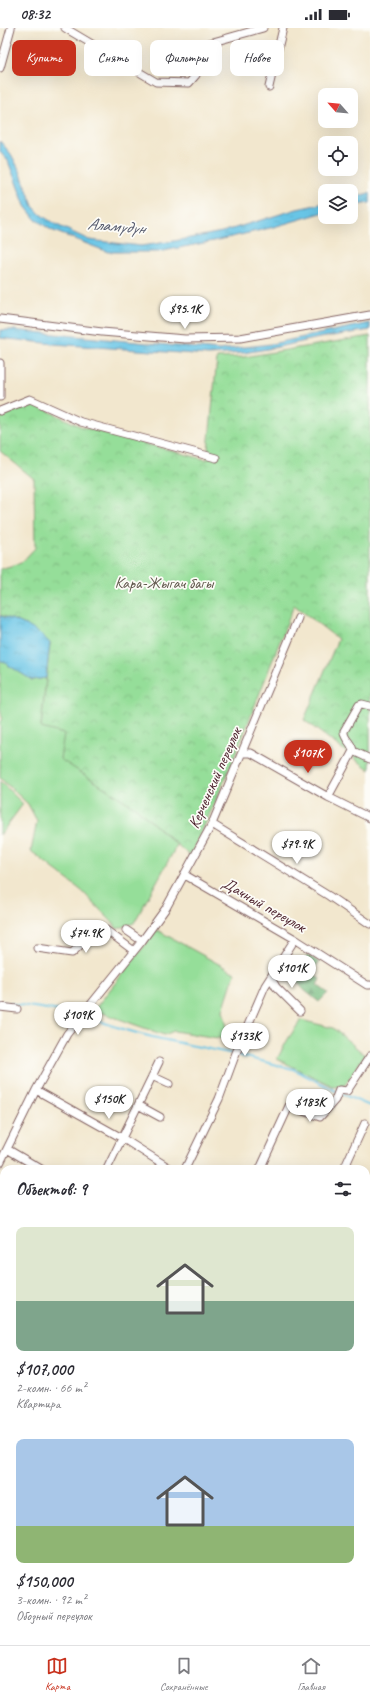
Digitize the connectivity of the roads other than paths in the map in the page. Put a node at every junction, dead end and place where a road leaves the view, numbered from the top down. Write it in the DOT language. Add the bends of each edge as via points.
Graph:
graph roads {
  1 [pos="11,28"];
  2 [pos="65,28"];
  3 [pos="263,28"];
  4 [pos="283,28"];
  5 [pos="0,68"];
  6 [pos="269,87"];
  7 [pos="370,315"];
  8 [pos="0,319"];
  9 [pos="0,364"];
  10 [pos="0,382"];
  11 [pos="0,397"];
  12 [pos="0,411"];
  13 [pos="216,458"];
  14 [pos="298,618"];
  15 [pos="370,706"];
  16 [pos="353,751"];
  17 [pos="242,753"];
  18 [pos="370,759"];
  19 [pos="328,797"];
  20 [pos="370,818"];
  21 [pos="212,824"];
  22 [pos="185,875"];
  23 [pos="370,924"];
  24 [pos="126,930"];
  25 [pos="295,939"];
  26 [pos="142,941"];
  27 [pos="37,948"];
  28 [pos="134,951"];
  29 [pos="270,978"];
  30 [pos="370,985"];
  31 [pos="0,1007"];
  32 [pos="17,1009"];
  33 [pos="300,1011"];
  34 [pos="370,1056"];
  35 [pos="159,1062"];
  36 [pos="152,1076"];
  37 [pos="169,1084"];
  38 [pos="36,1090"];
  39 [pos="138,1105"];
  40 [pos="160,1117"];
  41 [pos="365,1123"];
  42 [pos="122,1138"];
  43 [pos="7,1149"];
  44 [pos="0,1163"];
  45 [pos="34,1165"];
  46 [pos="109,1165"];
  47 [pos="165,1165"];
  48 [pos="187,1165"];
  49 [pos="262,1165"];
  50 [pos="346,1165"];
  1 -- 5 [label="street"];
  2 -- 3 [label="street" via="156,82 189,83 196,75 201,51 206,44"];
  4 -- 6 [label="street"];
  7 -- 8 [label="street" via="240,338 184,339"];
  9 -- 10 [label="street"];
  10 -- 11 [label="street"];
  12 -- 13 [label="street" via="30,398 81,422"];
  14 -- 17 [label="street, Керченский переулок"];
  15 -- 16 [label="street" via="359,705 344,731"];
  16 -- 18 [label="street"];
  16 -- 19 [label="street"];
  17 -- 19 [label="street" via="251,753"];
  17 -- 21 [label="street, Керченский переулок"];
  19 -- 20 [label="street"];
  21 -- 22 [label="street, Керченский переулок"];
  21 -- 23 [label="street"];
  22 -- 25 [label="street, Дачный переулок"];
  22 -- 26 [label="street, Керченский переулок" via="166,908"];
  24 -- 26 [label="street"];
  25 -- 29 [label="street"];
  25 -- 30 [label="street, Дачный переулок"];
  26 -- 28 [label="street, Керченский переулок"];
  27 -- 28 [label="street" via="72,953 93,933 106,930"];
  28 -- 38 [label="street, Керченский переулок" via="68,1034"];
  29 -- 33 [label="street"];
  29 -- 48 [label="street" via="250,1020 219,1099"];
  31 -- 32 [label="street"];
  34 -- 49 [label="street" via="347,1090 340,1090 320,1117 289,1106"];
  35 -- 36 [label="street"];
  36 -- 37 [label="street"];
  36 -- 39 [label="street"];
  38 -- 42 [label="street"];
  38 -- 43 [label="street, Керченский переулок"];
  39 -- 40 [label="street"];
  39 -- 42 [label="street"];
  41 -- 50 [label="street"];
  42 -- 46 [label="street"];
  42 -- 47 [label="street"];
  43 -- 44 [label="street, Керченский переулок"];
  43 -- 45 [label="street"];
}
